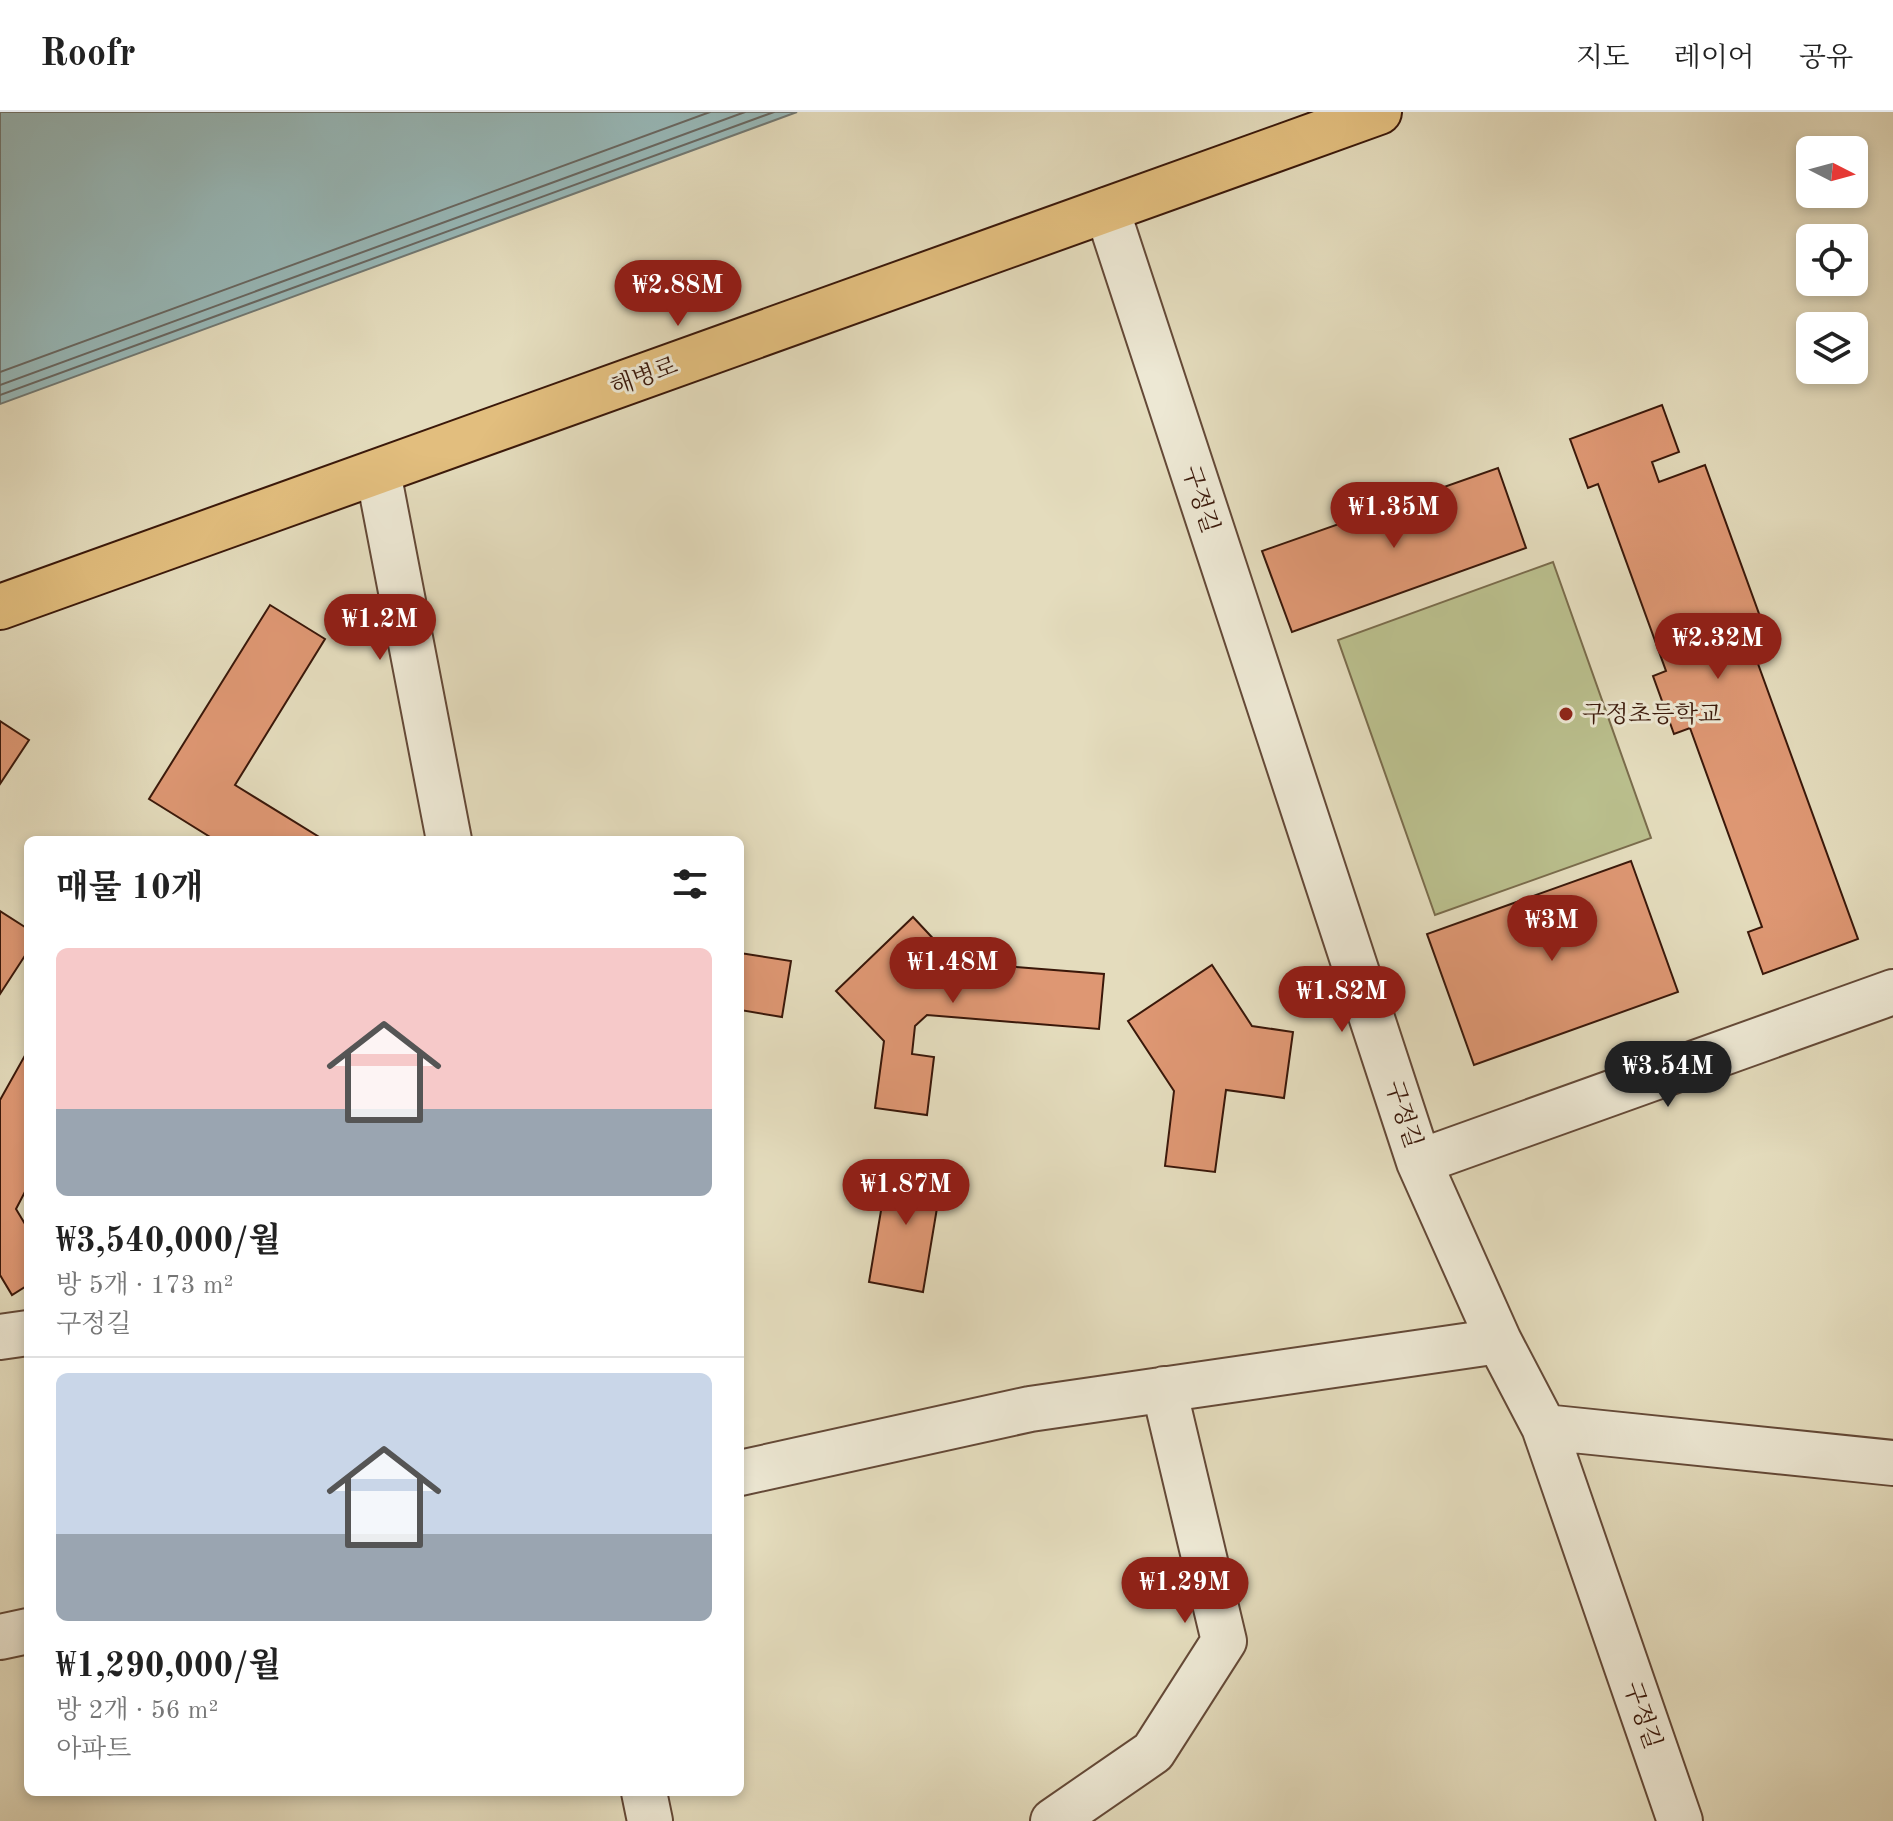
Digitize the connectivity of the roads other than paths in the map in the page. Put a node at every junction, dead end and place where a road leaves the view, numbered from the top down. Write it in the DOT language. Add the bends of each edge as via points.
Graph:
graph roads {
  1 [pos="1379,112"];
  2 [pos="1107,210"];
  3 [pos="378,472"];
  4 [pos="0,607"];
  5 [pos="448,836"];
  6 [pos="1893,992"];
  7 [pos="1419,1162"];
  8 [pos="24,1334"];
  9 [pos="0,1337"];
  10 [pos="1499,1341"];
  11 [pos="1164,1389"];
  12 [pos="1544,1427"];
  13 [pos="1893,1463"];
  14 [pos="744,1472"];
  15 [pos="24,1632"];
  16 [pos="0,1637"];
  17 [pos="645,1796"];
  18 [pos="650,1821"];
  19 [pos="1053,1821"];
  20 [pos="1680,1821"];
  1 -- 2 [label="main road, 해병로"];
  2 -- 3 [label="main road, 해병로"];
  2 -- 7 [label="street, 구정길"];
  3 -- 4 [label="main road, 해병로"];
  3 -- 5 [label="street"];
  6 -- 7 [label="street"];
  7 -- 10 [label="street, 구정길"];
  8 -- 9 [label="street"];
  10 -- 11 [label="street"];
  10 -- 12 [label="street, 구정길"];
  11 -- 14 [label="street" via="1030,1409"];
  11 -- 19 [label="street" via="1224,1641 1153,1752"];
  12 -- 13 [label="street"];
  12 -- 20 [label="street, 구정길"];
  15 -- 16 [label="street"];
  17 -- 18 [label="street"];
}
